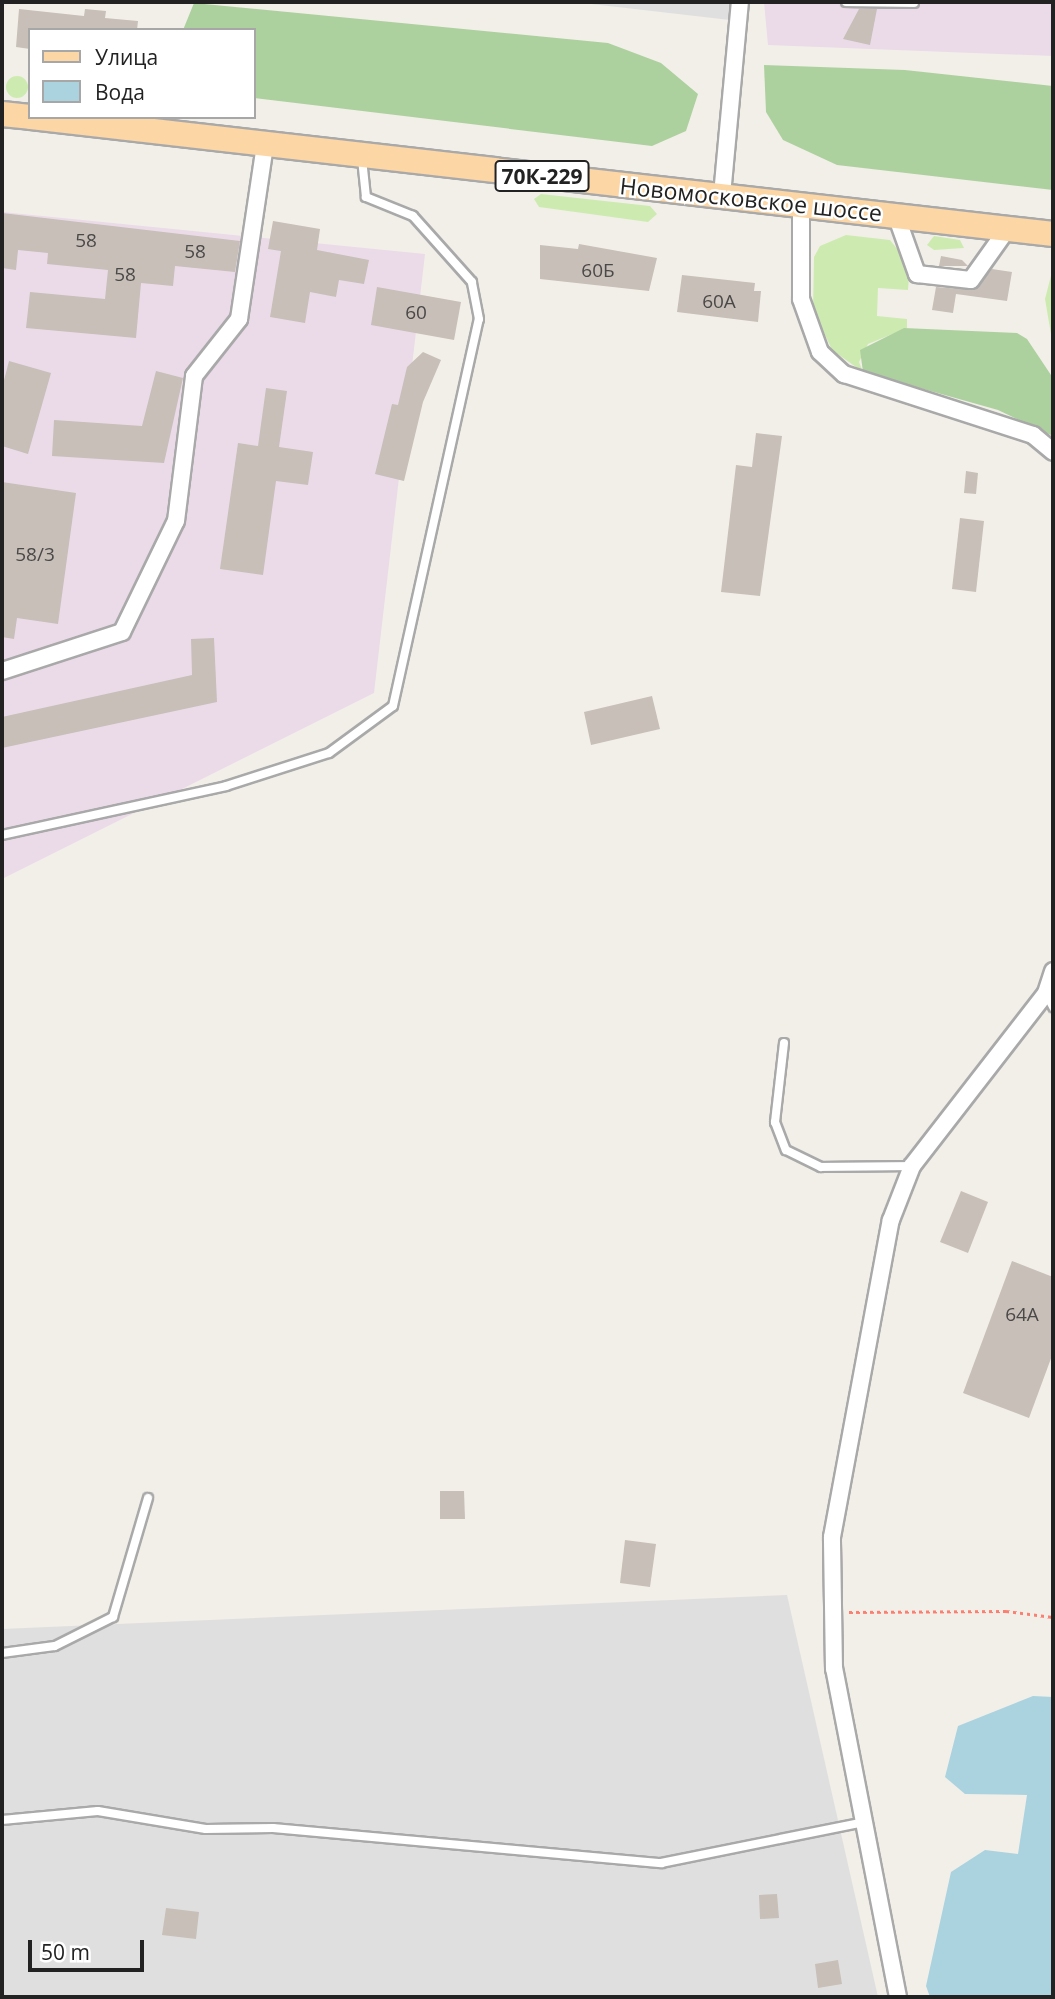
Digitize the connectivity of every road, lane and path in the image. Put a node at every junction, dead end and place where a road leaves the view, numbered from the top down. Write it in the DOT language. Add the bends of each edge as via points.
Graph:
graph roads {
  1 [pos="740,2"];
  2 [pos="846,2"];
  3 [pos="914,3"];
  4 [pos="2,114"];
  5 [pos="28,117"];
  6 [pos="47,119"];
  7 [pos="265,144"];
  8 [pos="361,155"];
  9 [pos="722,195"];
  10 [pos="801,204"];
  11 [pos="896,215"];
  12 [pos="1008,228"];
  13 [pos="1053,234"];
  14 [pos="1053,452"];
  15 [pos="2,671"];
  16 [pos="2,835"];
  17 [pos="1053,971"];
  18 [pos="1050,1000"];
  19 [pos="784,1042"];
  20 [pos="912,1166"];
  21 [pos="148,1498"];
  22 [pos="832,1612"];
  23 [pos="1053,1617"];
  24 [pos="2,1653"];
  25 [pos="2,1820"];
  26 [pos="863,1822"];
  27 [pos="898,1997"];
  1 -- 9 [label="street"];
  2 -- 3 [label="lane"];
  4 -- 5 [label="main road, Новомосковское шоссе / 70К-229"];
  6 -- 7 [label="main road, Новомосковское шоссе / 70К-229"];
  7 -- 8 [label="main road, Новомосковское шоссе / 70К-229"];
  7 -- 15 [label="street" via="239,319 194,376 176,521 122,632"];
  8 -- 9 [label="main road, Новомосковское шоссе / 70К-229"];
  8 -- 16 [label="lane" via="366,197 413,216 472,282 479,319 393,706 329,753 226,786"];
  9 -- 10 [label="main road, Новомосковское шоссе / 70К-229"];
  10 -- 11 [label="main road, Новомосковское шоссе / 70К-229"];
  10 -- 14 [label="street" via="801,299 820,352 844,374 1033,435"];
  11 -- 12 [label="main road, Новомосковское шоссе / 70К-229"];
  11 -- 12 [label="street" via="917,274 971,280"];
  12 -- 13 [label="main road, Новомосковское шоссе / 70К-229"];
  17 -- 18 [label="street"];
  18 -- 20 [label="street"];
  19 -- 20 [label="lane" via="775,1122 786,1150 821,1167"];
  20 -- 22 [label="street" via="891,1220 865,1351 832,1537"];
  21 -- 24 [label="lane" via="113,1617 55,1646"];
  22 -- 23 [label="path" via="1006,1611"];
  22 -- 26 [label="street" via="834,1669"];
  25 -- 26 [label="lane" via="97,1811 206,1829 273,1828 661,1863"];
  26 -- 27 [label="street"];
}
